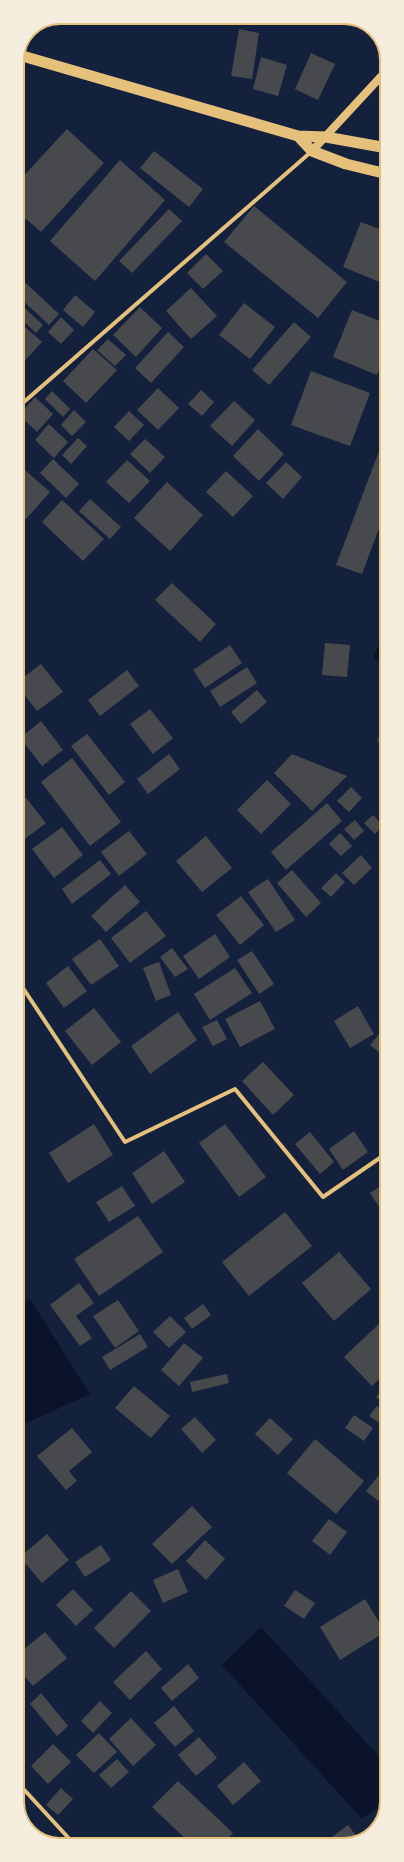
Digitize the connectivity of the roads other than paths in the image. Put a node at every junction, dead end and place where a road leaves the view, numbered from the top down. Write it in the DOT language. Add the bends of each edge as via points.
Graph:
graph roads {
  1 [pos="24,57"];
  2 [pos="380,78"];
  3 [pos="298,136"];
  4 [pos="326,137"];
  5 [pos="380,147"];
  6 [pos="312,151"];
  7 [pos="380,172"];
  8 [pos="24,402"];
  9 [pos="24,990"];
  10 [pos="380,1158"];
  11 [pos="24,1790"];
  12 [pos="69,1838"];
  1 -- 3 [label="highway"];
  2 -- 4 [label="main road"];
  3 -- 4 [label="highway"];
  3 -- 6 [label="highway"];
  4 -- 5 [label="highway"];
  4 -- 6 [label="main road"];
  6 -- 7 [label="highway" via="346,164"];
  6 -- 8 [label="street"];
  9 -- 10 [label="street" via="125,1142 235,1090 323,1197"];
  11 -- 12 [label="street"];
}
